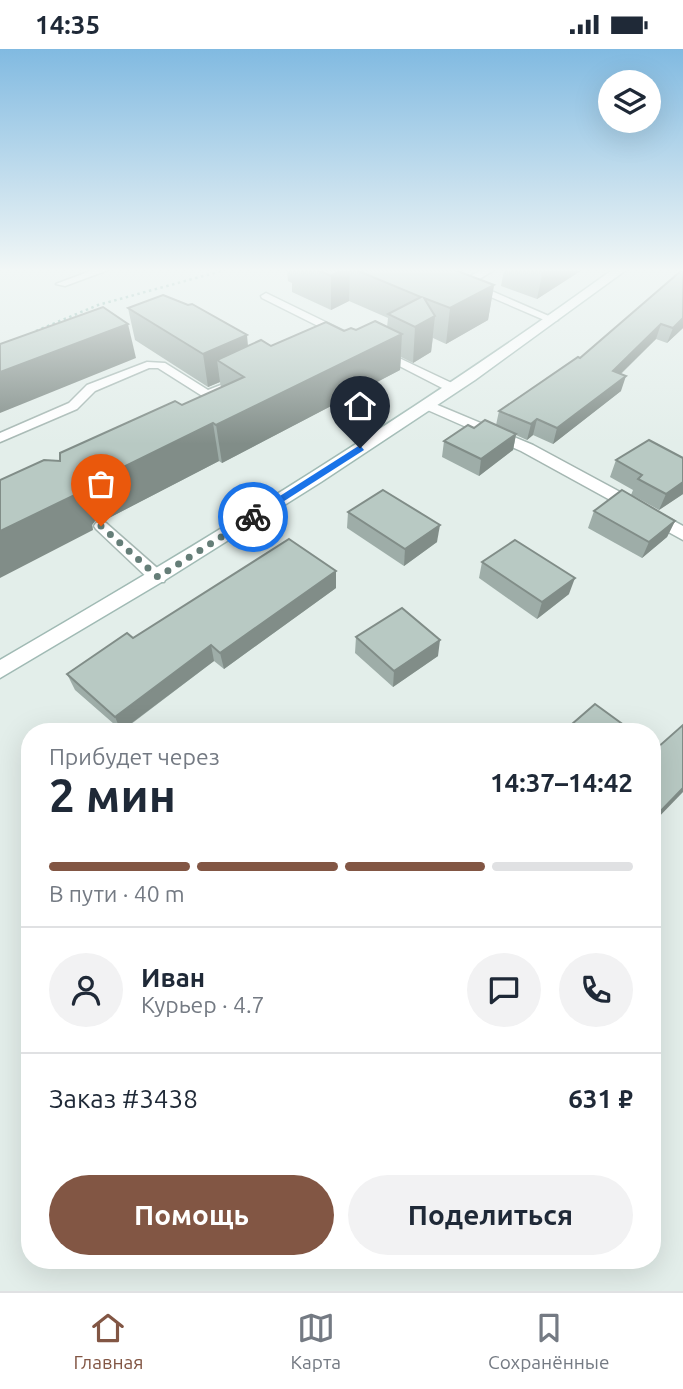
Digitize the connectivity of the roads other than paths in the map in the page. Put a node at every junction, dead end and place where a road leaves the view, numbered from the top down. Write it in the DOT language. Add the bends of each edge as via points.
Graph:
graph roads {
  1 [pos="321,328"];
  2 [pos="541,328"];
  3 [pos="353,339"];
  4 [pos="365,345"];
  5 [pos="244,378"];
  6 [pos="452,388"];
  7 [pos="428,405"];
  8 [pos="0,437"];
  9 [pos="101,526"];
  10 [pos="683,534"];
  11 [pos="158,577"];
  12 [pos="0,670"];
  1 -- 3 [label="lane"];
  2 -- 6 [label="main road"];
  4 -- 6 [label="lane"];
  5 -- 8 [label="lane" via="201,398 161,365 147,365 91,388 73,406"];
  6 -- 7 [label="main road"];
  7 -- 10 [label="main road" via="527,448"];
  7 -- 11 [label="main road"];
  9 -- 11 [label="lane"];
  11 -- 12 [label="main road"];
}
